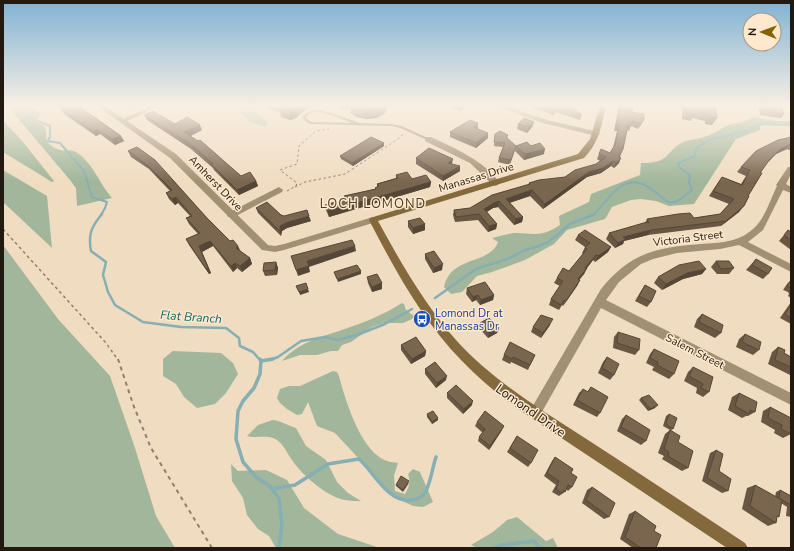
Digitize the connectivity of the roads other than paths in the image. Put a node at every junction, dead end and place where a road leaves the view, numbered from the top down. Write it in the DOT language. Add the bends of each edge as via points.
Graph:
graph roads {
  1 [pos="137,131"];
  2 [pos="410,131"];
  3 [pos="582,131"];
  4 [pos="597,131"];
  5 [pos="596,134"];
  6 [pos="428,139"];
  7 [pos="791,169"];
  8 [pos="496,183"];
  9 [pos="780,185"];
  10 [pos="279,190"];
  11 [pos="791,190"];
  12 [pos="231,215"];
  13 [pos="373,220"];
  14 [pos="740,242"];
  15 [pos="275,249"];
  16 [pos="791,268"];
  17 [pos="600,302"];
  18 [pos="791,399"];
  19 [pos="535,414"];
  20 [pos="740,548"];
  1 -- 12 [label="street, Amherst Drive" via="173,156"];
  2 -- 6 [label="lane"];
  3 -- 5 [label="street"];
  4 -- 5 [label="main road, Manassas Drive"];
  5 -- 8 [label="main road, Manassas Drive" via="590,148 581,156"];
  6 -- 8 [label="street" via="467,157"];
  7 -- 9 [label="street, Victoria Street"];
  8 -- 13 [label="main road, Manassas Drive"];
  9 -- 11 [label="street"];
  9 -- 14 [label="street, Victoria Street" via="761,228"];
  10 -- 12 [label="street"];
  12 -- 15 [label="street, Amherst Drive" via="262,246"];
  13 -- 15 [label="street, Manassas Drive"];
  13 -- 19 [label="main road, Lomond Drive" via="416,293 447,336 482,374"];
  14 -- 16 [label="street"];
  14 -- 17 [label="street, Victoria Street" via="650,255 618,275"];
  17 -- 18 [label="street, Salem Street"];
  17 -- 19 [label="street, Victoria Street"];
  19 -- 20 [label="main road, Lomond Drive"];
}
